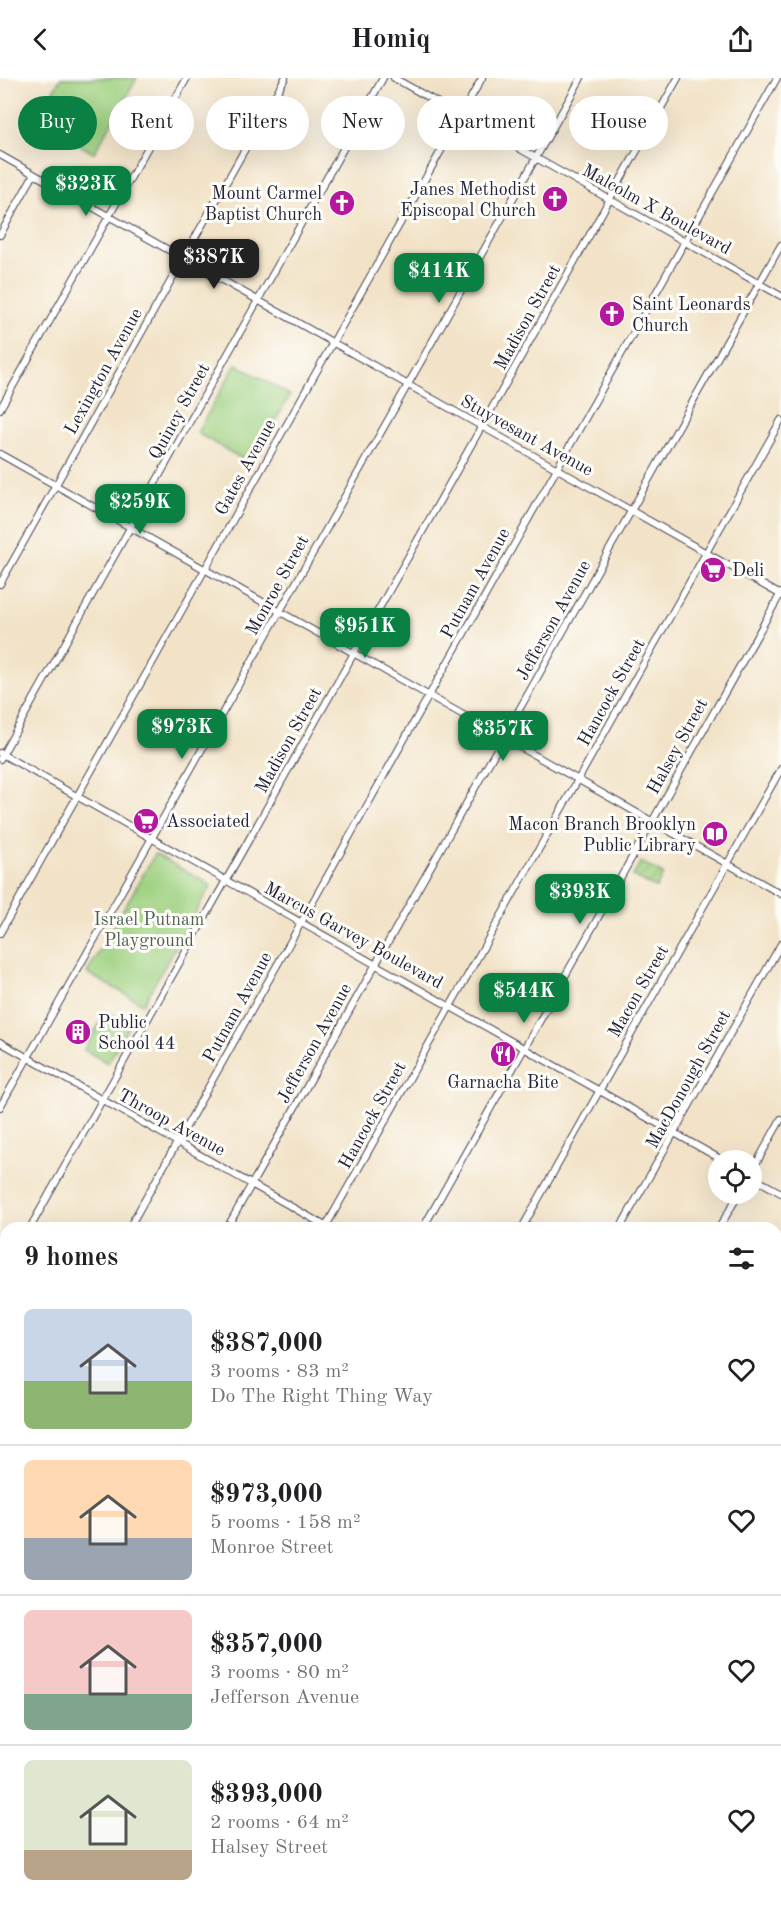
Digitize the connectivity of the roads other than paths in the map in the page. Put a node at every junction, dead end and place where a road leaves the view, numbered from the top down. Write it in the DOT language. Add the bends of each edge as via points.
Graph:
graph roads {
  1 [pos="187,78"];
  2 [pos="285,78"];
  3 [pos="383,78"];
  4 [pos="394,78"];
  5 [pos="482,78"];
  6 [pos="580,78"];
  7 [pos="678,78"];
  8 [pos="777,78"];
  9 [pos="426,96"];
  10 [pos="472,96"];
  11 [pos="442,150"];
  12 [pos="522,150"];
  13 [pos="0,155"];
  14 [pos="536,158"];
  15 [pos="34,174"];
  16 [pos="610,200"];
  17 [pos="109,216"];
  18 [pos="0,235"];
  19 [pos="684,243"];
  20 [pos="781,245"];
  21 [pos="183,258"];
  22 [pos="759,284"];
  23 [pos="781,296"];
  24 [pos="258,300"];
  25 [pos="333,342"];
  26 [pos="408,385"];
  27 [pos="0,409"];
  28 [pos="781,420"];
  29 [pos="482,427"];
  30 [pos="0,454"];
  31 [pos="557,469"];
  32 [pos="56,486"];
  33 [pos="631,511"];
  34 [pos="130,528"];
  35 [pos="706,553"];
  36 [pos="205,570"];
  37 [pos="0,584"];
  38 [pos="781,594"];
  39 [pos="280,612"];
  40 [pos="354,654"];
  41 [pos="429,696"];
  42 [pos="503,738"];
  43 [pos="1,755"];
  44 [pos="781,769"];
  45 [pos="578,780"];
  46 [pos="77,796"];
  47 [pos="652,821"];
  48 [pos="151,838"];
  49 [pos="728,864"];
  50 [pos="226,880"];
  51 [pos="781,894"];
  52 [pos="301,922"];
  53 [pos="0,933"];
  54 [pos="781,944"];
  55 [pos="376,964"];
  56 [pos="451,1006"];
  57 [pos="0,1042"];
  58 [pos="524,1048"];
  59 [pos="28,1058"];
  60 [pos="600,1090"];
  61 [pos="103,1100"];
  62 [pos="0,1107"];
  63 [pos="781,1119"];
  64 [pos="675,1132"];
  65 [pos="177,1142"];
  66 [pos="708,1152"];
  67 [pos="762,1153"];
  68 [pos="762,1183"];
  69 [pos="252,1184"];
  70 [pos="781,1193"];
  71 [pos="733,1204"];
  72 [pos="33,1222"];
  73 [pos="132,1222"];
  74 [pos="230,1222"];
  75 [pos="317,1222"];
  76 [pos="330,1222"];
  77 [pos="426,1222"];
  78 [pos="525,1222"];
  79 [pos="624,1222"];
  80 [pos="723,1222"];
  1 -- 17 [label="street"];
  2 -- 21 [label="street, Lexington Avenue"];
  3 -- 24 [label="street, Quincy Street"];
  4 -- 9 [label="street, Malcolm X Boulevard"];
  5 -- 10 [label="street, Gates Avenue"];
  6 -- 14 [label="street, Monroe Street"];
  7 -- 16 [label="street, Madison Street"];
  8 -- 19 [label="street, Putnam Avenue"];
  11 -- 25 [label="street, Gates Avenue"];
  12 -- 14 [label="street, Malcolm X Boulevard"];
  13 -- 15 [label="street"];
  14 -- 16 [label="street, Malcolm X Boulevard"];
  14 -- 26 [label="street, Monroe Street"];
  15 -- 17 [label="street"];
  15 -- 18 [label="street"];
  16 -- 19 [label="street, Malcolm X Boulevard"];
  16 -- 29 [label="street, Madison Street"];
  17 -- 21 [label="street"];
  17 -- 27 [label="street"];
  19 -- 22 [label="street, Malcolm X Boulevard"];
  19 -- 31 [label="street, Putnam Avenue"];
  20 -- 22 [label="street, Jefferson Avenue"];
  21 -- 24 [label="street, Stuyvesant Avenue"];
  21 -- 32 [label="street, Lexington Avenue"];
  22 -- 23 [label="street, Malcolm X Boulevard"];
  22 -- 33 [label="street, Jefferson Avenue"];
  24 -- 25 [label="street, Stuyvesant Avenue"];
  24 -- 34 [label="street, Quincy Street"];
  25 -- 26 [label="street, Stuyvesant Avenue"];
  25 -- 36 [label="street, Gates Avenue"];
  26 -- 29 [label="street, Stuyvesant Avenue"];
  26 -- 39 [label="street, Monroe Street"];
  28 -- 35 [label="street, Hancock Street"];
  29 -- 31 [label="street, Stuyvesant Avenue"];
  29 -- 40 [label="street, Madison Street"];
  30 -- 32 [label="street"];
  31 -- 33 [label="street, Stuyvesant Avenue"];
  31 -- 41 [label="street, Putnam Avenue"];
  32 -- 34 [label="street"];
  32 -- 37 [label="street, Lexington Avenue"];
  33 -- 35 [label="street, Stuyvesant Avenue"];
  33 -- 42 [label="street, Jefferson Avenue"];
  34 -- 36 [label="street"];
  34 -- 43 [label="street, Quincy Street"];
  35 -- 38 [label="street, Stuyvesant Avenue"];
  35 -- 45 [label="street, Hancock Street"];
  36 -- 39 [label="street"];
  36 -- 46 [label="street, Gates Avenue"];
  38 -- 47 [label="street, Halsey Street"];
  39 -- 40 [label="street"];
  39 -- 48 [label="street, Monroe Street"];
  40 -- 41 [label="street"];
  40 -- 50 [label="street, Madison Street"];
  41 -- 42 [label="street"];
  41 -- 52 [label="street, Putnam Avenue"];
  42 -- 45 [label="street"];
  42 -- 55 [label="street, Jefferson Avenue"];
  43 -- 46 [label="street, Marcus Garvey Boulevard"];
  44 -- 49 [label="street, Macon Street"];
  45 -- 47 [label="street"];
  45 -- 56 [label="street, Hancock Street"];
  46 -- 48 [label="street, Marcus Garvey Boulevard"];
  46 -- 53 [label="street, Gates Avenue"];
  47 -- 49 [label="street"];
  47 -- 58 [label="street, Halsey Street"];
  48 -- 50 [label="street, Marcus Garvey Boulevard"];
  48 -- 59 [label="street, Monroe Street"];
  49 -- 51 [label="street"];
  49 -- 60 [label="street, Macon Street"];
  50 -- 52 [label="street, Marcus Garvey Boulevard"];
  50 -- 61 [label="street, Madison Street"];
  52 -- 55 [label="street, Marcus Garvey Boulevard"];
  52 -- 65 [label="street, Putnam Avenue"];
  54 -- 64 [label="street, MacDonough Street"];
  55 -- 56 [label="street, Marcus Garvey Boulevard"];
  55 -- 69 [label="street, Jefferson Avenue"];
  56 -- 58 [label="street, Marcus Garvey Boulevard"];
  56 -- 76 [label="street, Hancock Street"];
  57 -- 59 [label="street, Throop Avenue"];
  58 -- 60 [label="street, Marcus Garvey Boulevard"];
  58 -- 77 [label="street, Halsey Street"];
  59 -- 61 [label="street, Throop Avenue"];
  59 -- 62 [label="street, Monroe Street"];
  60 -- 64 [label="street, Marcus Garvey Boulevard"];
  60 -- 78 [label="street, Macon Street"];
  61 -- 65 [label="street, Throop Avenue"];
  61 -- 72 [label="street, Madison Street"];
  63 -- 67 [label="street"];
  64 -- 66 [label="street, Marcus Garvey Boulevard"];
  64 -- 79 [label="street, MacDonough Street"];
  65 -- 69 [label="street, Throop Avenue"];
  65 -- 73 [label="street, Putnam Avenue"];
  68 -- 70 [label="street"];
  69 -- 74 [label="street, Jefferson Avenue"];
  69 -- 75 [label="street, Throop Avenue"];
  71 -- 80 [label="street"];
}
